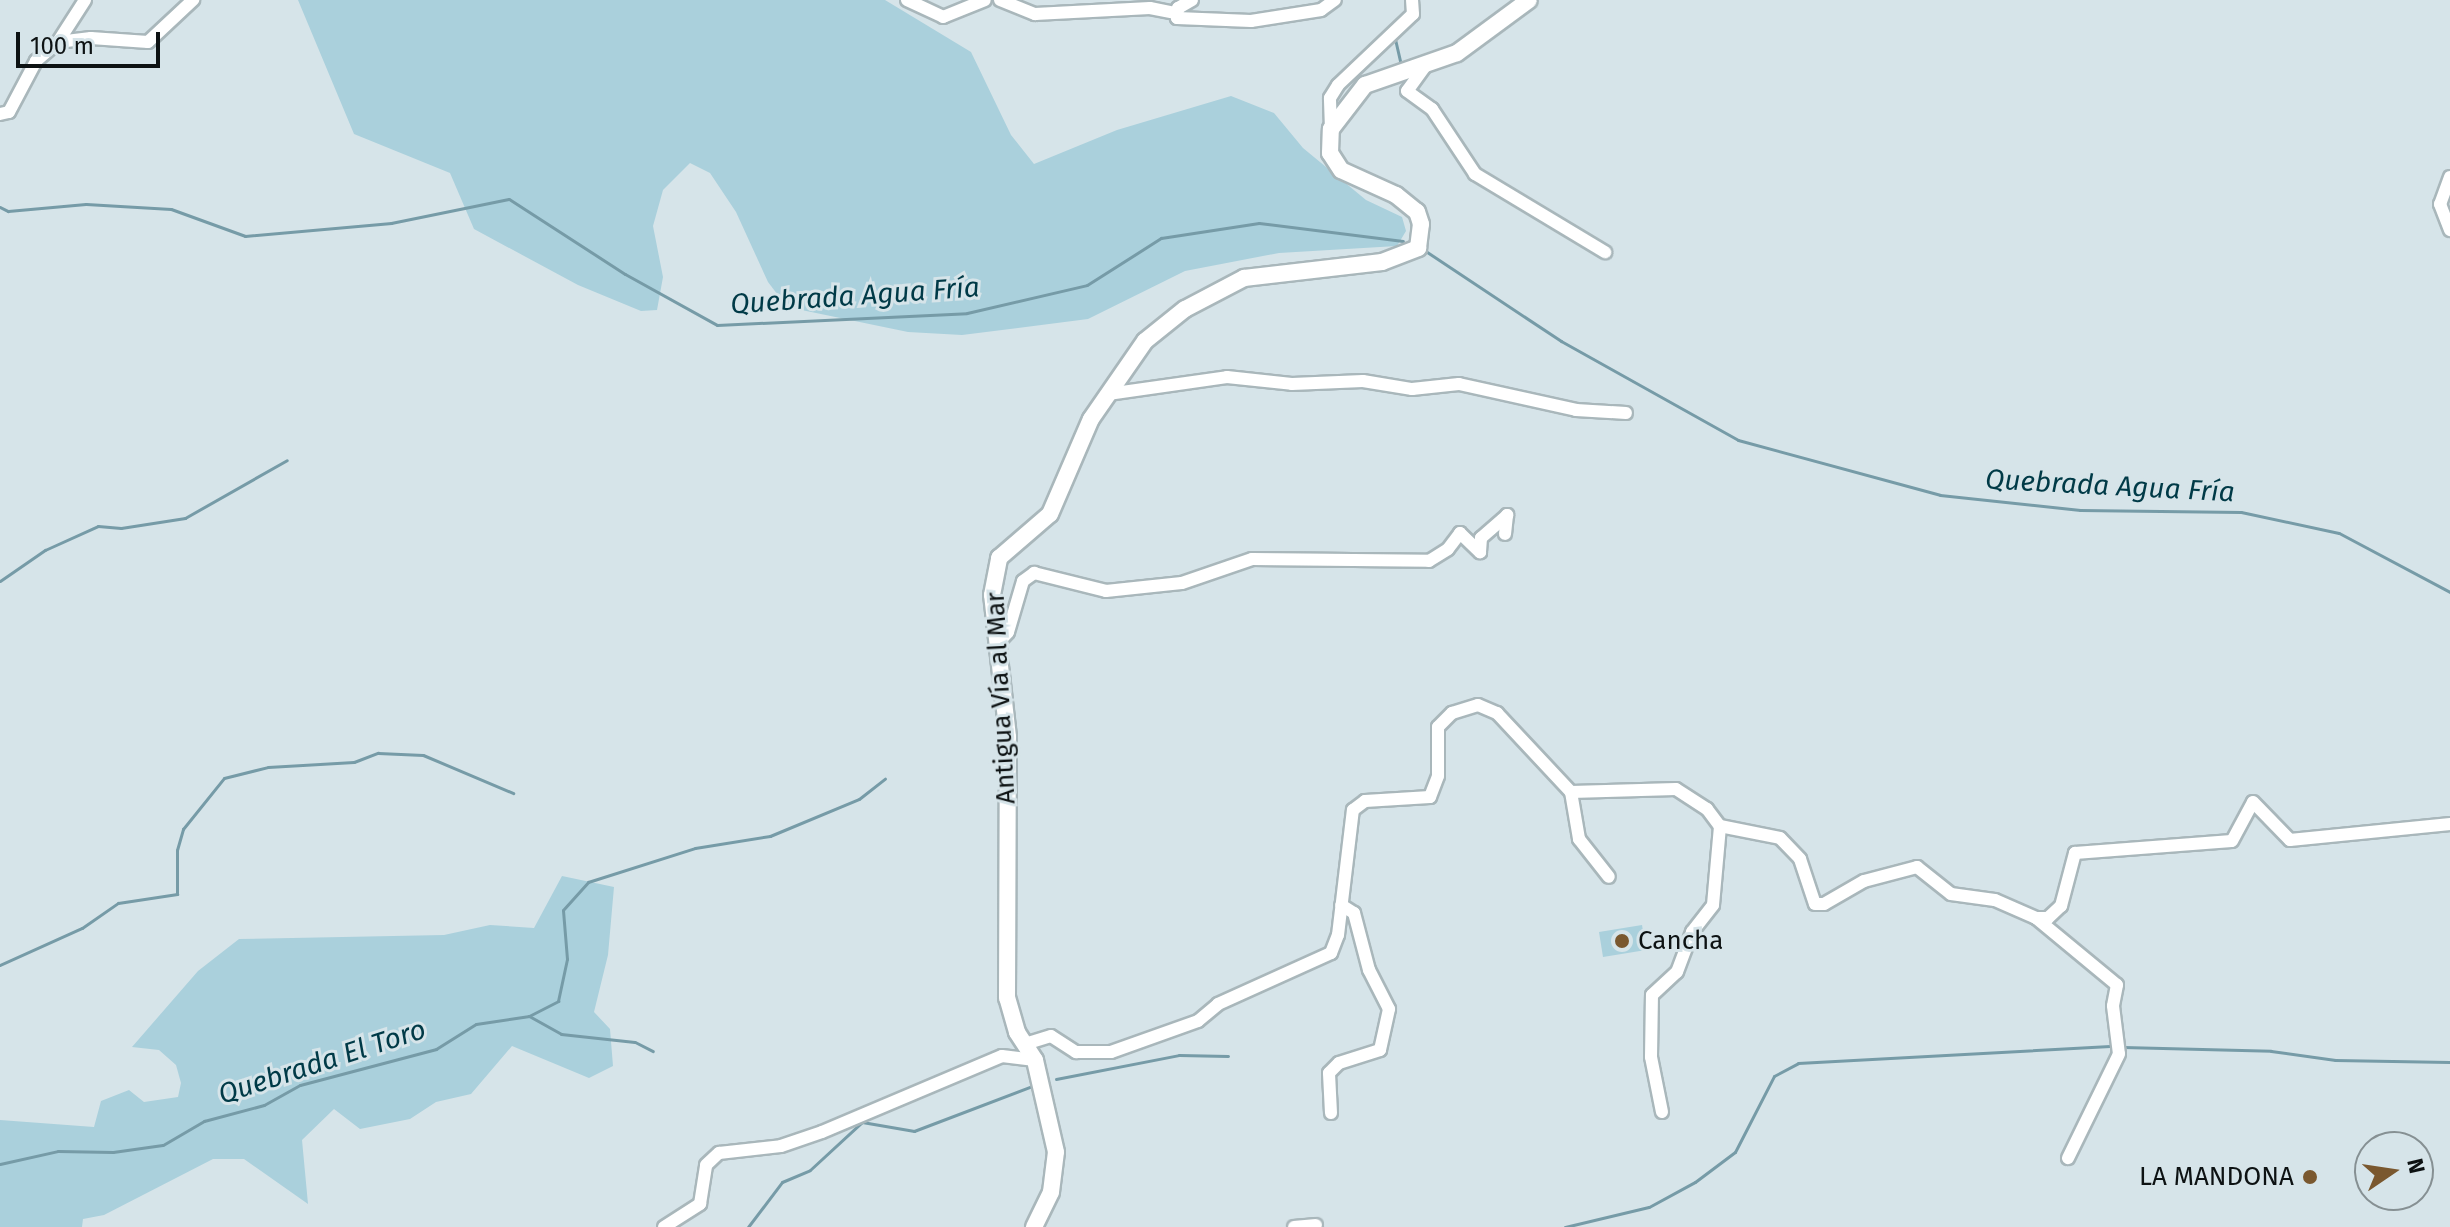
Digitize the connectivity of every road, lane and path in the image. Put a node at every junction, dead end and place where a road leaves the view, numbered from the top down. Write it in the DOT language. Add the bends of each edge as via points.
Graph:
graph roads {
  1 [pos="85,0"];
  2 [pos="193,0"];
  3 [pos="907,0"];
  4 [pos="985,0"];
  5 [pos="1000,0"];
  6 [pos="1192,0"];
  7 [pos="1335,0"];
  8 [pos="1412,0"];
  9 [pos="1529,0"];
  10 [pos="1175,13"];
  11 [pos="58,42"];
  12 [pos="1426,65"];
  13 [pos="0,114"];
  14 [pos="1331,129"];
  15 [pos="2450,177"];
  16 [pos="2450,230"];
  17 [pos="1605,252"];
  18 [pos="1108,394"];
  19 [pos="1626,413"];
  20 [pos="1505,534"];
  21 [pos="997,644"];
  22 [pos="1571,792"];
  23 [pos="2450,824"];
  24 [pos="1720,826"];
  25 [pos="1609,877"];
  26 [pos="1341,905"];
  27 [pos="2036,918"];
  28 [pos="1025,1044"];
  29 [pos="1035,1060"];
  30 [pos="1662,1112"];
  31 [pos="1331,1113"];
  32 [pos="2068,1158"];
  33 [pos="1316,1225"];
  34 [pos="664,1227"];
  35 [pos="1034,1227"];
  36 [pos="1294,1227"];
  1 -- 11 [label="street"];
  2 -- 11 [label="street" via="148,42"];
  3 -- 4 [label="street" via="943,17"];
  5 -- 10 [label="street" via="1035,14 1150,8"];
  6 -- 10 [label="street"];
  7 -- 10 [label="street" via="1321,10 1251,21 1180,20"];
  8 -- 14 [label="street" via="1413,14 1338,85 1330,98"];
  9 -- 12 [label="main road" via="1457,53"];
  11 -- 13 [label="street" via="36,61 9,112"];
  12 -- 14 [label="main road" via="1365,85"];
  12 -- 17 [label="street" via="1407,91 1432,109 1475,174"];
  14 -- 18 [label="main road, Antigua Vía al Mar" via="1330,153 1341,170 1396,195 1417,212 1418,248 1382,262 1262,273 1224,285 1145,341"];
  15 -- 16 [label="street" via="2440,204"];
  18 -- 19 [label="street" via="1227,377 1292,384 1363,381 1412,389 1459,384 1576,410"];
  18 -- 21 [label="main road, Antigua Vía al Mar" via="1075,452 1050,514 999,558 992,595"];
  20 -- 21 [label="street" via="1507,515 1485,532 1480,552 1460,533 1429,561 1252,559 1182,583 1106,591 1034,573 1023,581 1008,632"];
  21 -- 28 [label="main road, Antigua Vía al Mar" via="1008,737 1007,998"];
  22 -- 24 [label="street" via="1676,789 1707,809"];
  22 -- 25 [label="street" via="1579,839"];
  22 -- 26 [label="street" via="1492,709 1469,706 1452,713 1436,732 1438,776 1430,797 1365,801 1353,810"];
  23 -- 27 [label="street" via="2290,840 2253,802 2232,841 2075,853 2061,906 2048,918"];
  24 -- 27 [label="street" via="1790,844 1815,904 1864,881 1917,867 1951,894 1995,900"];
  24 -- 30 [label="street" via="1713,905 1692,932 1677,972 1652,995 1651,1057"];
  26 -- 28 [label="street" via="1331,953 1218,1004 1198,1021 1095,1055 1076,1052 1051,1036"];
  26 -- 31 [label="street" via="1354,913 1369,970 1389,1009 1380,1050 1339,1063 1329,1073"];
  27 -- 32 [label="street" via="2117,985 2113,1006 2119,1054"];
  28 -- 29 [label="main road, Antigua Vía al Mar"];
  29 -- 34 [label="street" via="1002,1056 807,1137 719,1153 706,1165 700,1204"];
  29 -- 35 [label="main road, Antigua Vía al Mar" via="1056,1152 1051,1192"];
  33 -- 36 [label="street"];
}
